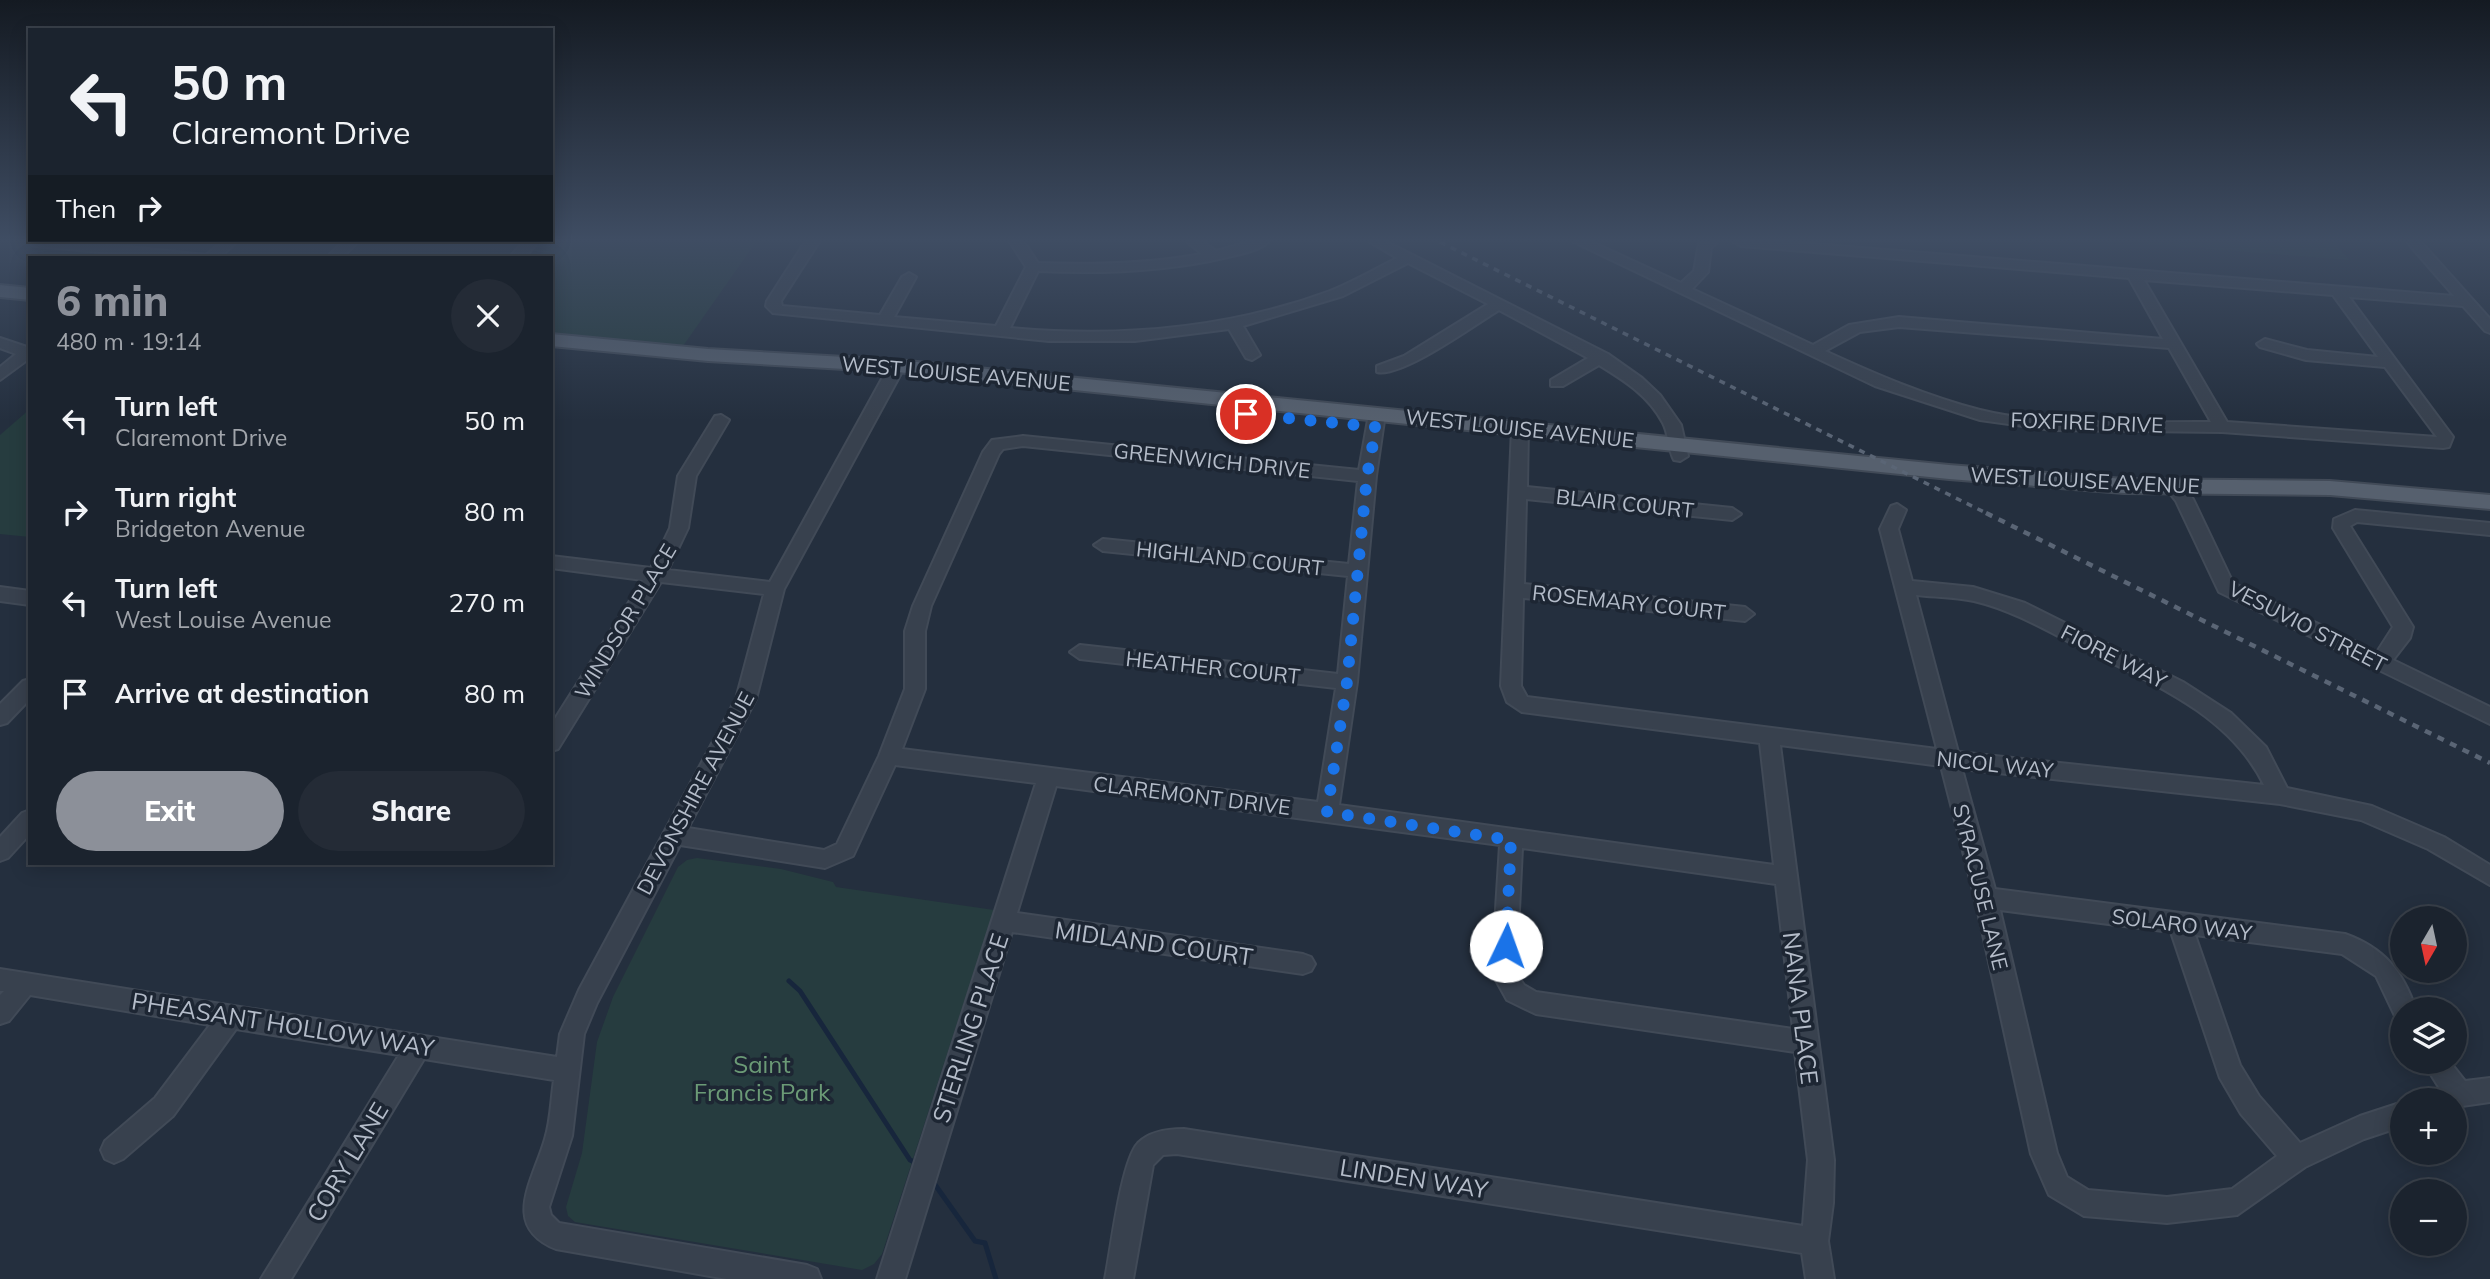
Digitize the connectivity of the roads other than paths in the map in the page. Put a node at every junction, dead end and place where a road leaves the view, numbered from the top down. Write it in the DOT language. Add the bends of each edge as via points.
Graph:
graph roads {
  1 [pos="774,302"];
  2 [pos="895,302"];
  3 [pos="1016,302"];
  4 [pos="1309,302"];
  5 [pos="1493,302"];
  6 [pos="1707,302"];
  7 [pos="2149,302"];
  8 [pos="2345,302"];
  9 [pos="2463,302"];
  10 [pos="2467,302"];
  11 [pos="1498,304"];
  12 [pos="775,308"];
  13 [pos="884,321"];
  14 [pos="1234,324"];
  15 [pos="2490,328"];
  16 [pos="1001,331"];
  17 [pos="553,340"];
  18 [pos="0,343"];
  19 [pos="2173,344"];
  20 [pos="2265,344"];
  21 [pos="1815,351"];
  22 [pos="553,353"];
  23 [pos="1252,355"];
  24 [pos="1601,357"];
  25 [pos="2390,363"];
  26 [pos="1382,369"];
  27 [pos="894,373"];
  28 [pos="0,375"];
  29 [pos="1558,383"];
  30 [pos="721,420"];
  31 [pos="1377,420"];
  32 [pos="2222,427"];
  33 [pos="1519,434"];
  34 [pos="1679,450"];
  35 [pos="1367,476"];
  36 [pos="1518,492"];
  37 [pos="2179,493"];
  38 [pos="2490,502"];
  39 [pos="1897,510"];
  40 [pos="2490,513"];
  41 [pos="1732,514"];
  42 [pos="2490,529"];
  43 [pos="1102,545"];
  44 [pos="553,562"];
  45 [pos="1358,571"];
  46 [pos="657,575"];
  47 [pos="1905,587"];
  48 [pos="775,589"];
  49 [pos="1514,590"];
  50 [pos="0,594"];
  51 [pos="28,597"];
  52 [pos="1745,614"];
  53 [pos="1080,652"];
  54 [pos="2380,663"];
  55 [pos="1347,682"];
  56 [pos="28,688"];
  57 [pos="2490,716"];
  58 [pos="0,718"];
  59 [pos="1769,736"];
  60 [pos="553,740"];
  61 [pos="889,756"];
  62 [pos="1948,759"];
  63 [pos="1049,776"];
  64 [pos="2280,795"];
  65 [pos="1327,812"];
  66 [pos="28,820"];
  67 [pos="674,835"];
  68 [pos="1511,840"];
  69 [pos="0,852"];
  70 [pos="1785,876"];
  71 [pos="2490,876"];
  72 [pos="1986,898"];
  73 [pos="1004,921"];
  74 [pos="2180,925"];
  75 [pos="1303,964"];
  76 [pos="0,980"];
  77 [pos="25,984"];
  78 [pos="2400,997"];
  79 [pos="0,1013"];
  80 [pos="232,1015"];
  81 [pos="1805,1042"];
  82 [pos="418,1046"];
  83 [pos="565,1070"];
  84 [pos="2490,1090"];
  85 [pos="2467,1094"];
  86 [pos="2390,1118"];
  87 [pos="114,1150"];
  88 [pos="2296,1158"];
  89 [pos="1814,1241"];
  90 [pos="275,1279"];
  91 [pos="807,1279"];
  92 [pos="891,1279"];
  93 [pos="1119,1279"];
  94 [pos="1820,1279"];
  1 -- 12 [label="street"];
  2 -- 13 [label="street"];
  3 -- 16 [label="street"];
  4 -- 14 [label="street"];
  5 -- 11 [label="street"];
  6 -- 21 [label="street, FOXFIRE DRIVE"];
  7 -- 19 [label="street"];
  8 -- 25 [label="street"];
  9 -- 10 [label="street"];
  10 -- 15 [label="street"];
  11 -- 24 [label="street"];
  11 -- 26 [label="street" via="1410,359"];
  12 -- 13 [label="street"];
  13 -- 16 [label="street"];
  14 -- 16 [label="street" via="1084,338"];
  14 -- 23 [label="street"];
  17 -- 27 [label="main road, WEST LOUISE AVENUE"];
  18 -- 28 [label="street" via="23,349 20,359"];
  19 -- 21 [label="street" via="1899,321 1859,326 1830,338"];
  19 -- 32 [label="street"];
  20 -- 25 [label="street" via="2306,355"];
  21 -- 32 [label="street, FOXFIRE DRIVE" via="1916,396 2007,420 2052,425"];
  22 -- 27 [label="main road, WEST LOUISE AVENUE" via="675,365"];
  24 -- 29 [label="street"];
  24 -- 34 [label="street" via="1654,398 1673,425"];
  25 -- 32 [label="street, FOXFIRE DRIVE" via="2445,437 2443,443"];
  27 -- 31 [label="main road, WEST LOUISE AVENUE"];
  27 -- 48 [label="street, DEVONSHIRE AVENUE"];
  30 -- 46 [label="street, WINDSOR PLACE" via="687,476 679,528"];
  31 -- 33 [label="main road, WEST LOUISE AVENUE"];
  31 -- 35 [label="street"];
  33 -- 34 [label="main road, WEST LOUISE AVENUE"];
  33 -- 36 [label="street, NICOL WAY"];
  34 -- 37 [label="main road, WEST LOUISE AVENUE" via="2054,493"];
  35 -- 45 [label="street"];
  35 -- 61 [label="street, GREENWICH DRIVE" via="1057,445 998,444 922,606 915,631 915,689"];
  36 -- 41 [label="street, BLAIR COURT"];
  36 -- 49 [label="street, NICOL WAY"];
  37 -- 38 [label="main road, WEST LOUISE AVENUE" via="2319,487"];
  37 -- 40 [label="main road, WEST LOUISE AVENUE"];
  37 -- 54 [label="street, VESUVIO STREET" via="2226,587"];
  39 -- 47 [label="street, SYRACUSE LANE" via="1889,530"];
  42 -- 54 [label="street" via="2355,516 2340,523 2403,627"];
  43 -- 45 [label="street, HIGHLAND COURT"];
  44 -- 46 [label="street"];
  45 -- 55 [label="street"];
  46 -- 48 [label="street"];
  46 -- 60 [label="street, WINDSOR PLACE"];
  47 -- 62 [label="street, SYRACUSE LANE"];
  47 -- 64 [label="street, FIORE WAY" via="1973,594 2018,608 2176,687 2224,719 2259,753"];
  48 -- 67 [label="street, DEVONSHIRE AVENUE" via="746,699"];
  49 -- 52 [label="street, ROSEMARY COURT"];
  49 -- 59 [label="street, NICOL WAY" via="1511,671 1514,697 1522,704"];
  50 -- 51 [label="street"];
  53 -- 55 [label="street, HEATHER COURT"];
  54 -- 57 [label="street, VESUVIO STREET"];
  55 -- 65 [label="street"];
  56 -- 58 [label="street"];
  59 -- 62 [label="street, NICOL WAY"];
  59 -- 70 [label="street, NANA PLACE"];
  61 -- 63 [label="street, CLAREMONT DRIVE"];
  61 -- 67 [label="street, GREENWICH DRIVE" via="849,844 834,857"];
  62 -- 64 [label="street, NICOL WAY"];
  62 -- 72 [label="street, SYRACUSE LANE"];
  63 -- 65 [label="street, CLAREMONT DRIVE"];
  63 -- 73 [label="street, STERLING PLACE"];
  64 -- 71 [label="street, NICOL WAY" via="2364,812 2436,844"];
  65 -- 68 [label="street, CLAREMONT DRIVE"];
  66 -- 69 [label="street"];
  67 -- 83 [label="street, DEVONSHIRE AVENUE" via="587,998 572,1034"];
  68 -- 70 [label="street, CLAREMONT DRIVE"];
  68 -- 81 [label="street" via="1504,973 1509,989 1519,997"];
  70 -- 81 [label="street, NANA PLACE"];
  72 -- 74 [label="street, SOLARO WAY"];
  72 -- 88 [label="street, SYRACUSE LANE" via="2044,1154 2059,1186 2084,1203 2167,1210 2237,1202"];
  73 -- 75 [label="street, MIDLAND COURT"];
  73 -- 92 [label="street, STERLING PLACE"];
  74 -- 78 [label="street, SOLARO WAY" via="2345,944 2376,958"];
  74 -- 88 [label="street" via="2229,1070 2250,1105"];
  76 -- 77 [label="street, PHEASANT HOLLOW WAY"];
  77 -- 79 [label="street"];
  77 -- 80 [label="street, PHEASANT HOLLOW WAY"];
  80 -- 82 [label="street, PHEASANT HOLLOW WAY"];
  80 -- 87 [label="street" via="164,1107"];
  81 -- 89 [label="street, NANA PLACE" via="1821,1160"];
  82 -- 83 [label="street, PHEASANT HOLLOW WAY"];
  82 -- 90 [label="street, CORY LANE"];
  83 -- 91 [label="street" via="559,1136 536,1207 536,1217 545,1231"];
  84 -- 85 [label="street"];
  86 -- 88 [label="street"];
  89 -- 93 [label="street, LINDEN WAY" via="1162,1141 1150,1146 1141,1160"];
  89 -- 94 [label="street, NANA PLACE"];
}
